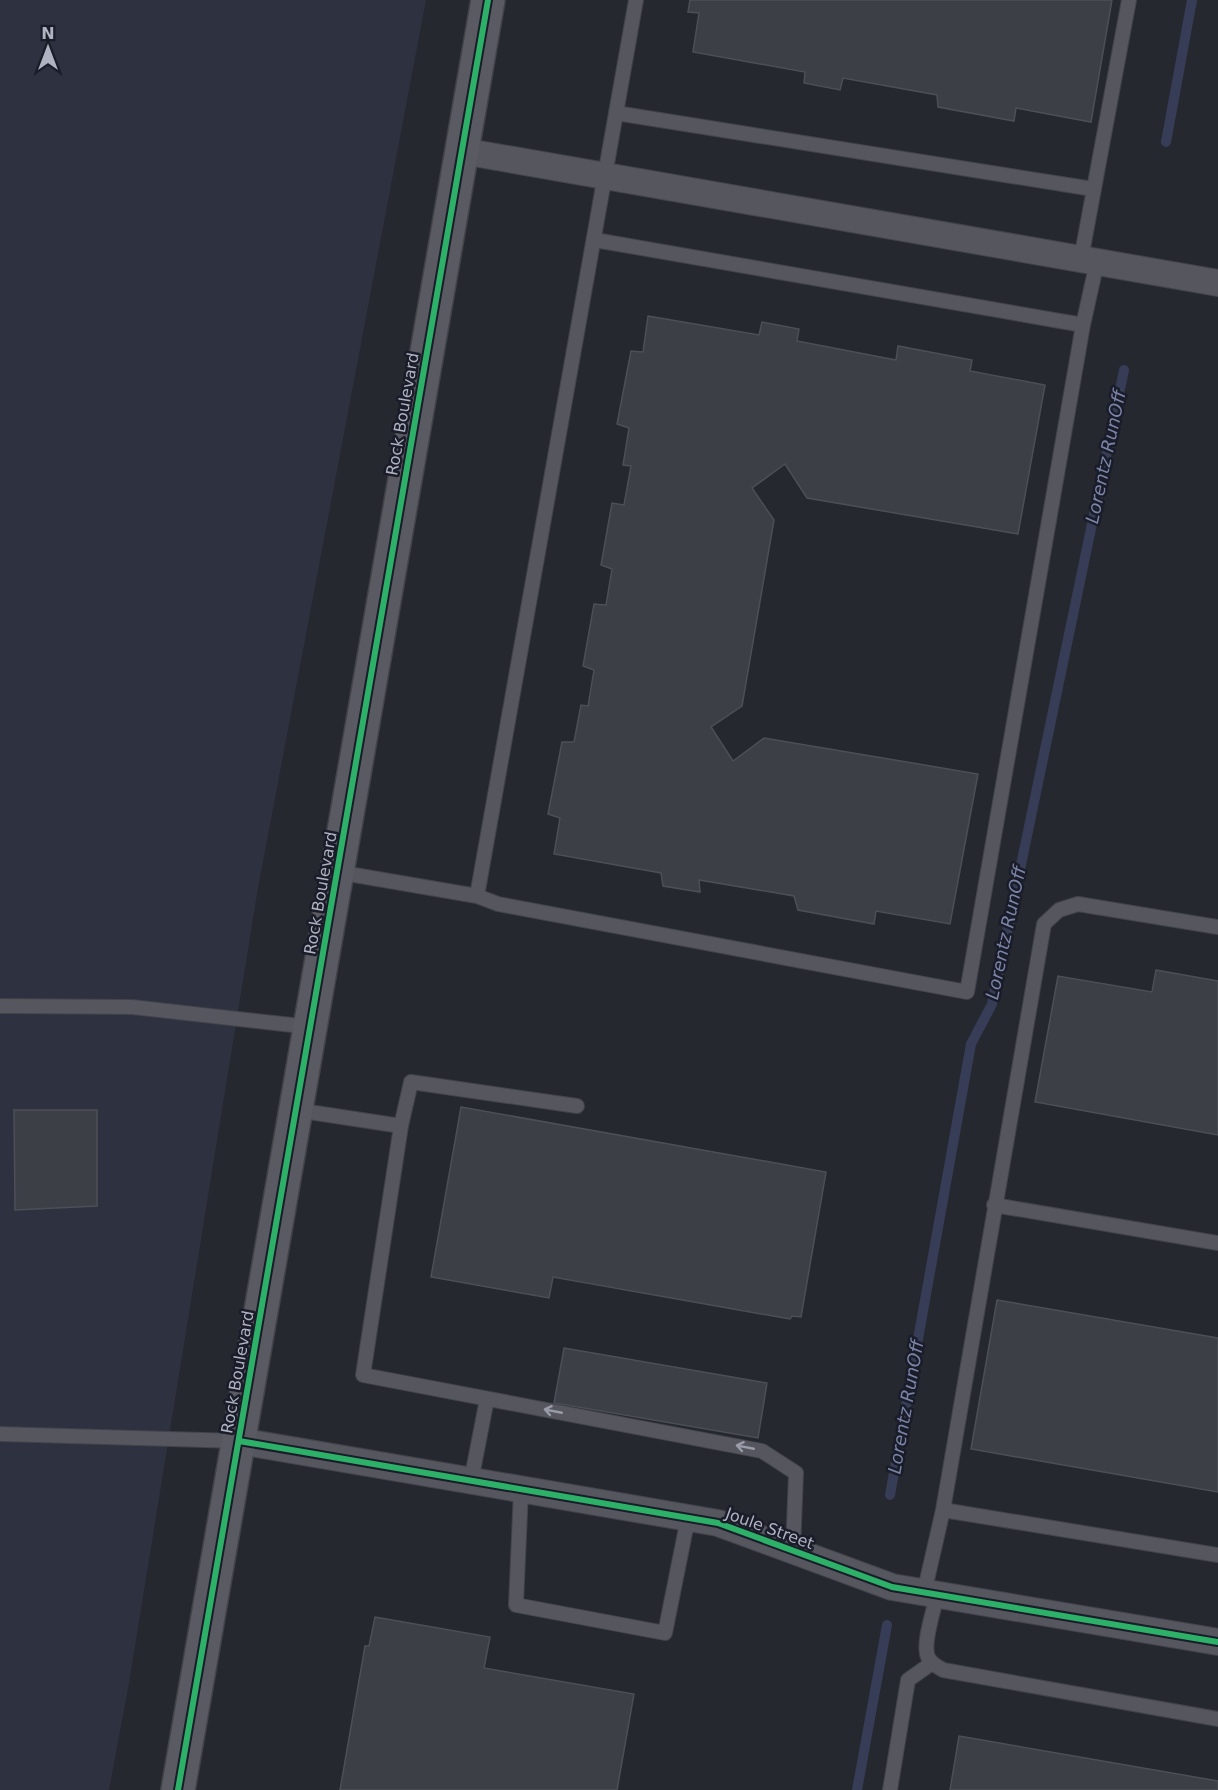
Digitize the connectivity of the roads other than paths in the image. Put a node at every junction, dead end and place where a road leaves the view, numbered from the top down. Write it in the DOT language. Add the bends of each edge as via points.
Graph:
graph roads {
  1 [pos="488,0"];
  2 [pos="636,0"];
  3 [pos="1129,0"];
  4 [pos="616,113"];
  5 [pos="462,151"];
  6 [pos="606,177"];
  7 [pos="1093,189"];
  8 [pos="595,240"];
  9 [pos="1089,261"];
  10 [pos="1218,283"];
  11 [pos="1083,325"];
  12 [pos="337,872"];
  13 [pos="477,896"];
  14 [pos="1218,927"];
  15 [pos="0,1006"];
  16 [pos="310,1028"];
  17 [pos="577,1106"];
  18 [pos="296,1110"];
  19 [pos="401,1126"];
  20 [pos="994,1205"];
  21 [pos="1218,1244"];
  22 [pos="487,1398"];
  23 [pos="0,1434"];
  24 [pos="239,1441"];
  25 [pos="471,1481"];
  26 [pos="521,1490"];
  27 [pos="943,1510"];
  28 [pos="688,1518"];
  29 [pos="793,1551"];
  30 [pos="1218,1555"];
  31 [pos="930,1594"];
  32 [pos="1218,1642"];
  33 [pos="932,1664"];
  34 [pos="1218,1719"];
  35 [pos="178,1790"];
  36 [pos="890,1790"];
  1 -- 5 [label="main road, Rock Boulevard"];
  2 -- 4 [label="lane"];
  3 -- 7 [label="lane"];
  4 -- 6 [label="lane"];
  4 -- 7 [label="lane"];
  5 -- 6 [label="street"];
  5 -- 12 [label="main road, Rock Boulevard"];
  6 -- 8 [label="lane"];
  6 -- 9 [label="street"];
  7 -- 9 [label="lane"];
  8 -- 11 [label="lane"];
  8 -- 13 [label="lane"];
  9 -- 10 [label="street"];
  9 -- 11 [label="lane"];
  11 -- 13 [label="lane" via="967,993 498,904"];
  12 -- 13 [label="lane"];
  12 -- 16 [label="main road, Rock Boulevard"];
  14 -- 20 [label="lane" via="1078,904 1059,910 1044,924"];
  15 -- 16 [label="lane" via="132,1007"];
  16 -- 18 [label="main road, Rock Boulevard"];
  17 -- 19 [label="lane" via="411,1082"];
  18 -- 19 [label="lane"];
  18 -- 24 [label="main road, Rock Boulevard"];
  19 -- 22 [label="lane" via="363,1375"];
  20 -- 21 [label="lane"];
  20 -- 27 [label="lane"];
  22 -- 25 [label="lane"];
  29 -- 22 [label="lane, one-way" via="796,1473 762,1451"];
  23 -- 24 [label="lane"];
  24 -- 25 [label="street, Joule Street"];
  24 -- 35 [label="main road, Rock Boulevard"];
  25 -- 26 [label="street, Joule Street"];
  26 -- 28 [label="street, Joule Street"];
  26 -- 28 [label="lane" via="516,1605 665,1633"];
  27 -- 30 [label="lane"];
  27 -- 31 [label="lane"];
  28 -- 29 [label="street, Joule Street" via="718,1523"];
  29 -- 31 [label="street, Joule Street" via="892,1587"];
  31 -- 32 [label="street, Joule Street"];
  31 -- 33 [label="lane" via="926,1645"];
  33 -- 34 [label="lane" via="943,1670"];
  33 -- 36 [label="lane" via="908,1680"];
}
